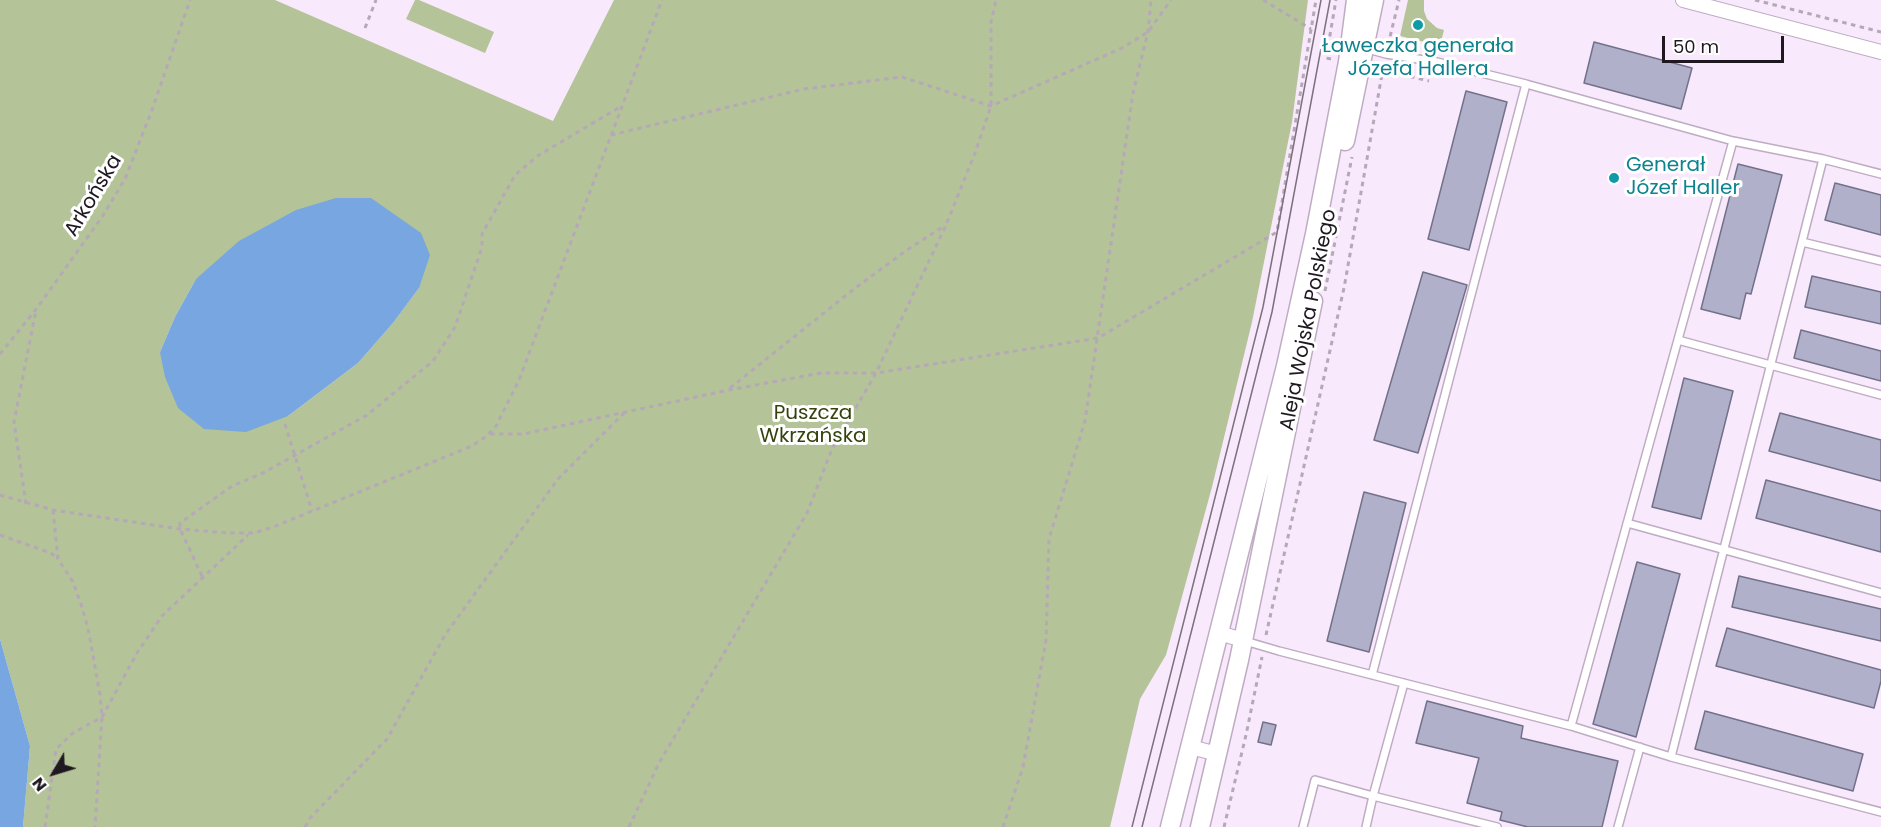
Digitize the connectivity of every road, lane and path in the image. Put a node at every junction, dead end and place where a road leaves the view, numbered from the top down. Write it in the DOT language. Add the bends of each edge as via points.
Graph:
graph roads {
  1 [pos="190,0"];
  2 [pos="376,0"];
  3 [pos="662,0"];
  4 [pos="996,0"];
  5 [pos="1151,0"];
  6 [pos="1171,0"];
  7 [pos="1263,0"];
  8 [pos="1316,0"];
  9 [pos="1336,0"];
  10 [pos="1356,0"];
  11 [pos="1374,0"];
  12 [pos="1399,0"];
  13 [pos="1683,0"];
  14 [pos="1755,0"];
  15 [pos="365,28"];
  16 [pos="1311,29"];
  17 [pos="1148,32"];
  18 [pos="1881,32"];
  19 [pos="1357,46"];
  20 [pos="1880,49"];
  21 [pos="1328,50"];
  22 [pos="1386,54"];
  23 [pos="1370,67"];
  24 [pos="1383,69"];
  25 [pos="1429,81"];
  26 [pos="1526,84"];
  27 [pos="622,106"];
  28 [pos="991,106"];
  29 [pos="612,135"];
  30 [pos="1733,141"];
  31 [pos="1823,159"];
  32 [pos="1881,174"];
  33 [pos="946,225"];
  34 [pos="1802,242"];
  35 [pos="1881,261"];
  36 [pos="37,308"];
  37 [pos="1098,338"];
  38 [pos="1678,340"];
  39 [pos="0,354"];
  40 [pos="1771,364"];
  41 [pos="876,372"];
  42 [pos="729,390"];
  43 [pos="1881,395"];
  44 [pos="628,410"];
  45 [pos="285,424"];
  46 [pos="490,434"];
  47 [pos="295,456"];
  48 [pos="0,495"];
  49 [pos="26,504"];
  50 [pos="53,510"];
  51 [pos="312,511"];
  52 [pos="1627,523"];
  53 [pos="180,529"];
  54 [pos="250,534"];
  55 [pos="0,535"];
  56 [pos="1724,550"];
  57 [pos="58,559"];
  58 [pos="202,576"];
  59 [pos="1881,592"];
  60 [pos="1219,633"];
  61 [pos="1243,640"];
  62 [pos="1264,646"];
  63 [pos="1372,675"];
  64 [pos="1404,683"];
  65 [pos="102,717"];
  66 [pos="1571,726"];
  67 [pos="1190,747"];
  68 [pos="1640,747"];
  69 [pos="1218,754"];
  70 [pos="1671,757"];
  71 [pos="1373,796"];
  72 [pos="1881,812"];
  73 [pos="45,827"];
  74 [pos="96,827"];
  75 [pos="305,827"];
  76 [pos="629,827"];
  77 [pos="1003,827"];
  78 [pos="1170,827"];
  79 [pos="1200,827"];
  80 [pos="1224,827"];
  81 [pos="1303,827"];
  82 [pos="1366,827"];
  83 [pos="1497,827"];
  84 [pos="1618,827"];
  1 -- 36 [label="path, Arkońska" via="125,179"];
  2 -- 15 [label="path"];
  3 -- 27 [label="path"];
  4 -- 28 [label="path" via="991,22"];
  5 -- 17 [label="path"];
  6 -- 17 [label="path"];
  7 -- 16 [label="path"];
  8 -- 16 [label="path"];
  9 -- 21 [label="path"];
  10 -- 19 [label="main road, Aleja Wojska Polskiego"];
  11 -- 19 [label="main road, Aleja Wojska Polskiego"];
  12 -- 22 [label="path"];
  13 -- 20 [label="street"];
  14 -- 18 [label="path"];
  16 -- 37 [label="path" via="1277,232"];
  17 -- 28 [label="path" via="1122,48"];
  17 -- 37 [label="path" via="1133,93"];
  19 -- 22 [label="lane"];
  19 -- 60 [label="main road, Aleja Wojska Polskiego" via="1287,366"];
  19 -- 61 [label="main road, Aleja Wojska Polskiego" via="1279,473"];
  22 -- 24 [label="path"];
  22 -- 26 [label="lane"];
  23 -- 24 [label="path"];
  24 -- 25 [label="path"];
  24 -- 62 [label="path" via="1344,288"];
  26 -- 30 [label="lane"];
  26 -- 63 [label="lane"];
  27 -- 29 [label="path"];
  27 -- 47 [label="path" via="539,154 515,175 482,234 482,247 455,327 433,361 367,415"];
  28 -- 29 [label="path" via="902,77 804,88"];
  28 -- 33 [label="path"];
  29 -- 46 [label="path" via="519,380"];
  30 -- 31 [label="lane"];
  30 -- 38 [label="lane"];
  31 -- 32 [label="lane"];
  31 -- 34 [label="lane"];
  33 -- 41 [label="path"];
  33 -- 42 [label="path" via="854,289"];
  34 -- 35 [label="lane"];
  34 -- 40 [label="lane"];
  36 -- 39 [label="path, Arkońska"];
  36 -- 49 [label="path" via="14,422"];
  37 -- 41 [label="path"];
  37 -- 77 [label="path" via="1085,421 1049,539 1046,640 1023,767"];
  38 -- 40 [label="lane"];
  38 -- 52 [label="lane"];
  40 -- 43 [label="lane"];
  40 -- 56 [label="lane"];
  41 -- 42 [label="path" via="821,373"];
  41 -- 76 [label="path" via="832,449 807,513 659,763"];
  42 -- 44 [label="path"];
  44 -- 46 [label="path" via="523,434"];
  44 -- 75 [label="path" via="558,479 445,635 387,739"];
  45 -- 47 [label="path"];
  46 -- 51 [label="path" via="472,446"];
  47 -- 51 [label="path"];
  47 -- 53 [label="path" via="232,486 180,523"];
  48 -- 49 [label="path"];
  49 -- 50 [label="path"];
  50 -- 53 [label="path"];
  50 -- 57 [label="path"];
  51 -- 54 [label="path"];
  52 -- 56 [label="lane"];
  52 -- 66 [label="lane"];
  53 -- 54 [label="path"];
  53 -- 58 [label="path"];
  54 -- 58 [label="path"];
  55 -- 57 [label="path"];
  56 -- 59 [label="lane"];
  56 -- 70 [label="lane"];
  57 -- 65 [label="path" via="73,582 82,607"];
  58 -- 65 [label="path" via="162,616"];
  60 -- 61 [label="street"];
  60 -- 67 [label="main road, Aleja Wojska Polskiego"];
  61 -- 62 [label="lane"];
  61 -- 69 [label="main road, Aleja Wojska Polskiego"];
  62 -- 63 [label="lane"];
  62 -- 80 [label="path"];
  63 -- 64 [label="lane"];
  64 -- 66 [label="lane"];
  64 -- 71 [label="lane"];
  65 -- 73 [label="path" via="56,748"];
  65 -- 74 [label="path"];
  66 -- 68 [label="lane"];
  67 -- 69 [label="street"];
  67 -- 78 [label="main road, Aleja Wojska Polskiego"];
  68 -- 70 [label="lane"];
  68 -- 84 [label="lane"];
  69 -- 79 [label="main road, Aleja Wojska Polskiego"];
  70 -- 72 [label="lane"];
  71 -- 81 [label="lane" via="1315,780"];
  71 -- 82 [label="lane"];
  71 -- 83 [label="lane"];
}
